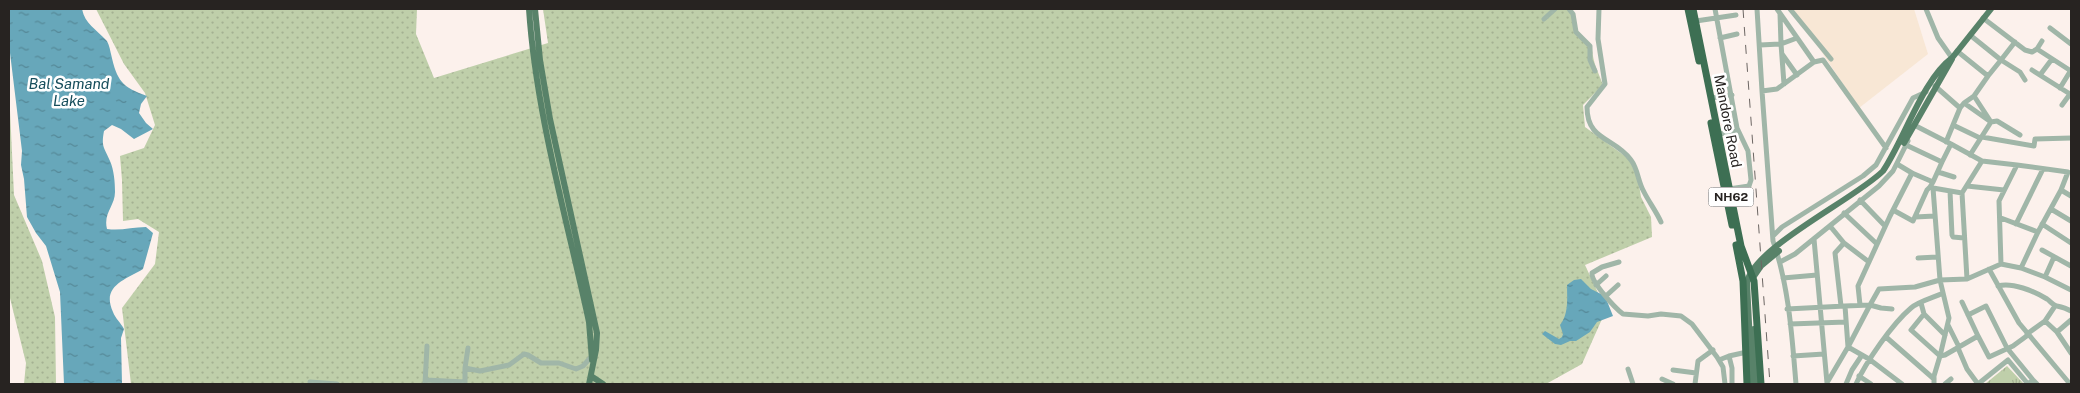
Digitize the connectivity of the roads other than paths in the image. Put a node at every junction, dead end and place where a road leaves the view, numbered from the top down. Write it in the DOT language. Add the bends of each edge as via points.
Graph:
graph roads {
  1 [pos="530,9"];
  2 [pos="535,9"];
  3 [pos="1545,9"];
  4 [pos="1556,9"];
  5 [pos="1569,9"];
  6 [pos="1599,9"];
  7 [pos="1688,9"];
  8 [pos="1693,9"];
  9 [pos="1715,9"];
  10 [pos="1757,9"];
  11 [pos="1776,9"];
  12 [pos="1790,9"];
  13 [pos="1926,9"];
  14 [pos="1991,9"];
  15 [pos="1780,14"];
  16 [pos="1736,15"];
  17 [pos="1717,17"];
  18 [pos="1983,18"];
  19 [pos="1696,21"];
  20 [pos="2050,28"];
  21 [pos="1737,34"];
  22 [pos="1970,36"];
  23 [pos="1720,38"];
  24 [pos="1797,38"];
  25 [pos="2042,41"];
  26 [pos="2015,42"];
  27 [pos="1781,44"];
  28 [pos="2071,44"];
  29 [pos="1760,45"];
  30 [pos="2036,49"];
  31 [pos="1957,51"];
  32 [pos="1782,53"];
  33 [pos="1952,58"];
  34 [pos="1831,59"];
  35 [pos="2052,59"];
  36 [pos="2001,60"];
  37 [pos="1814,62"];
  38 [pos="2032,70"];
  39 [pos="1595,71"];
  40 [pos="2071,71"];
  41 [pos="1797,75"];
  42 [pos="2040,75"];
  43 [pos="1988,76"];
  44 [pos="2026,80"];
  45 [pos="1784,84"];
  46 [pos="1935,86"];
  47 [pos="2060,88"];
  48 [pos="1762,92"];
  49 [pos="1928,94"];
  50 [pos="2071,94"];
  51 [pos="1732,95"];
  52 [pos="1974,96"];
  53 [pos="1711,98"];
  54 [pos="1962,105"];
  55 [pos="2062,105"];
  56 [pos="1918,111"];
  57 [pos="1991,122"];
  58 [pos="1953,125"];
  59 [pos="1916,126"];
  60 [pos="1738,131"];
  61 [pos="1719,134"];
  62 [pos="2020,135"];
  63 [pos="1981,137"];
  64 [pos="2071,138"];
  65 [pos="1949,143"];
  66 [pos="1906,145"];
  67 [pos="1886,148"];
  68 [pos="1970,154"];
  69 [pos="1982,161"];
  70 [pos="1942,162"];
  71 [pos="1896,164"];
  72 [pos="2017,165"];
  73 [pos="2071,166"];
  74 [pos="2043,169"];
  75 [pos="1938,172"];
  76 [pos="2068,172"];
  77 [pos="1912,173"];
  78 [pos="1954,177"];
  79 [pos="1932,185"];
  80 [pos="1967,186"];
  81 [pos="1729,189"];
  82 [pos="2004,190"];
  83 [pos="2061,190"];
  84 [pos="1838,191"];
  85 [pos="1950,191"];
  86 [pos="1962,193"];
  87 [pos="2071,196"];
  88 [pos="1860,200"];
  89 [pos="1850,208"];
  90 [pos="2051,209"];
  91 [pos="1893,210"];
  92 [pos="1844,213"];
  93 [pos="1934,216"];
  94 [pos="1915,217"];
  95 [pos="2000,218"];
  96 [pos="2071,221"];
  97 [pos="1661,222"];
  98 [pos="2016,224"];
  99 [pos="2042,224"];
  100 [pos="1830,226"];
  101 [pos="1885,226"];
  102 [pos="2038,232"];
  103 [pos="1772,236"];
  104 [pos="1964,238"];
  105 [pos="1814,239"];
  106 [pos="1844,243"];
  107 [pos="2071,243"];
  108 [pos="1877,244"];
  109 [pos="2042,250"];
  110 [pos="1937,257"];
  111 [pos="2054,257"];
  112 [pos="1918,258"];
  113 [pos="1619,262"];
  114 [pos="1780,262"];
  115 [pos="1869,262"];
  116 [pos="2001,264"];
  117 [pos="2071,266"];
  118 [pos="2021,268"];
  119 [pos="1989,269"];
  120 [pos="1817,275"];
  121 [pos="1606,276"];
  122 [pos="2045,277"];
  123 [pos="1783,278"];
  124 [pos="1967,279"];
  125 [pos="1940,280"];
  126 [pos="1618,284"];
  127 [pos="1596,285"];
  128 [pos="1998,286"];
  129 [pos="2071,290"];
  130 [pos="1943,294"];
  131 [pos="1607,296"];
  132 [pos="1962,302"];
  133 [pos="1921,303"];
  134 [pos="1860,305"];
  135 [pos="1870,305"];
  136 [pos="1843,306"];
  137 [pos="2056,306"];
  138 [pos="1820,307"];
  139 [pos="1787,309"];
  140 [pos="1892,309"];
  141 [pos="2071,311"];
  142 [pos="1924,314"];
  143 [pos="1968,315"];
  144 [pos="2045,321"];
  145 [pos="1846,322"];
  146 [pos="2069,322"];
  147 [pos="1821,323"];
  148 [pos="1790,324"];
  149 [pos="1948,325"];
  150 [pos="2071,328"];
  151 [pos="2057,332"];
  152 [pos="2027,334"];
  153 [pos="1945,335"];
  154 [pos="1978,336"];
  155 [pos="1886,337"];
  156 [pos="426,346"];
  157 [pos="1848,347"];
  158 [pos="1959,347"];
  159 [pos="468,348"];
  160 [pos="2007,348"];
  161 [pos="1712,350"];
  162 [pos="1747,352"];
  163 [pos="2071,353"];
  164 [pos="1824,354"];
  165 [pos="1862,355"];
  166 [pos="1729,356"];
  167 [pos="1793,356"];
  168 [pos="1940,356"];
  169 [pos="1869,359"];
  170 [pos="592,360"];
  171 [pos="1719,360"];
  172 [pos="465,368"];
  173 [pos="1628,369"];
  174 [pos="1673,370"];
  175 [pos="1696,373"];
  176 [pos="591,376"];
  177 [pos="1860,376"];
  178 [pos="1662,379"];
  179 [pos="1951,379"];
  180 [pos="1934,381"];
  181 [pos="310,382"];
  182 [pos="426,382"];
  183 [pos="2035,382"];
  184 [pos="465,383"];
  185 [pos="337,384"];
  186 [pos="589,384"];
  187 [pos="596,384"];
  188 [pos="604,384"];
  189 [pos="1633,384"];
  190 [pos="1673,384"];
  191 [pos="1695,384"];
  192 [pos="1725,384"];
  193 [pos="1732,384"];
  194 [pos="1747,384"];
  195 [pos="1752,384"];
  196 [pos="1756,384"];
  197 [pos="1761,384"];
  198 [pos="1796,384"];
  199 [pos="1827,384"];
  200 [pos="1846,384"];
  201 [pos="1856,384"];
  202 [pos="1870,384"];
  203 [pos="1902,384"];
  204 [pos="1945,384"];
  205 [pos="1978,384"];
  206 [pos="2070,384"];
  1 -- 170 [label="main road" via="540,92 589,322"];
  2 -- 170 [label="main road" via="552,127 596,323 598,341"];
  3 -- 4 [label="street" via="1546,17"];
  5 -- 39 [label="street" via="1576,32 1590,46 1590,60"];
  6 -- 97 [label="street" via="1598,39 1605,84 1587,107 1588,123 1632,162"];
  7 -- 162 [label="highway, Mandore Road / NH62" via="1741,267"];
  8 -- 19 [label="highway, Mandore Road / NH62"];
  9 -- 17 [label="street"];
  10 -- 29 [label="street"];
  11 -- 15 [label="street"];
  12 -- 34 [label="street"];
  13 -- 33 [label="street" via="1938,38"];
  14 -- 18 [label="main road"];
  15 -- 24 [label="street"];
  15 -- 27 [label="street"];
  16 -- 17 [label="street"];
  17 -- 19 [label="street"];
  17 -- 23 [label="street"];
  18 -- 22 [label="main road"];
  18 -- 26 [label="street"];
  19 -- 53 [label="highway, Mandore Road / NH62"];
  20 -- 28 [label="street"];
  21 -- 23 [label="street"];
  22 -- 31 [label="main road"];
  22 -- 36 [label="street"];
  23 -- 51 [label="street"];
  24 -- 27 [label="street"];
  24 -- 37 [label="street"];
  25 -- 30 [label="street"];
  26 -- 30 [label="street" via="2025,50 2032,52"];
  26 -- 36 [label="street"];
  27 -- 29 [label="street"];
  27 -- 32 [label="street"];
  29 -- 48 [label="street"];
  30 -- 35 [label="street"];
  31 -- 33 [label="main road"];
  31 -- 43 [label="street"];
  32 -- 41 [label="street"];
  32 -- 45 [label="street"];
  33 -- 46 [label="main road"];
  33 -- 49 [label="main road" via="1946,62"];
  35 -- 40 [label="street"];
  35 -- 42 [label="street"];
  36 -- 43 [label="street"];
  36 -- 44 [label="street"];
  37 -- 41 [label="street"];
  37 -- 67 [label="street" via="1823,60"];
  38 -- 42 [label="street"];
  40 -- 47 [label="street"];
  41 -- 45 [label="street"];
  42 -- 47 [label="street"];
  43 -- 52 [label="street"];
  45 -- 48 [label="street"];
  46 -- 49 [label="main road"];
  46 -- 54 [label="street"];
  47 -- 50 [label="street"];
  48 -- 103 [label="street"];
  49 -- 56 [label="main road"];
  49 -- 59 [label="street"];
  49 -- 67 [label="street" via="1913,98"];
  50 -- 55 [label="street"];
  51 -- 53 [label="street"];
  51 -- 60 [label="street"];
  52 -- 54 [label="street"];
  52 -- 57 [label="street"];
  53 -- 61 [label="highway, Mandore Road / NH62"];
  54 -- 57 [label="street"];
  54 -- 58 [label="street"];
  56 -- 195 [label="main road" via="1890,160 1872,182 1807,224 1750,270 1747,283"];
  56 -- 196 [label="main road" via="1894,162 1882,179 1789,242 1754,273"];
  57 -- 62 [label="street" via="1997,121"];
  57 -- 63 [label="street"];
  58 -- 63 [label="street"];
  58 -- 65 [label="street"];
  59 -- 65 [label="street"];
  59 -- 66 [label="street"];
  60 -- 61 [label="street"];
  60 -- 81 [label="street" via="1748,150 1751,180 1749,186"];
  61 -- 81 [label="highway, Mandore Road / NH62"];
  63 -- 64 [label="street" via="2034,146 2036,139"];
  63 -- 68 [label="street"];
  65 -- 68 [label="street"];
  65 -- 70 [label="street"];
  66 -- 70 [label="street"];
  66 -- 71 [label="street"];
  67 -- 84 [label="street" via="1876,165 1864,176"];
  68 -- 69 [label="street"];
  69 -- 72 [label="street"];
  69 -- 80 [label="street"];
  70 -- 75 [label="street"];
  71 -- 77 [label="street"];
  71 -- 88 [label="street" via="1890,175"];
  72 -- 74 [label="street"];
  72 -- 82 [label="street"];
  73 -- 76 [label="street"];
  74 -- 76 [label="street"];
  74 -- 98 [label="street"];
  75 -- 78 [label="street"];
  75 -- 79 [label="street"];
  76 -- 83 [label="street"];
  77 -- 79 [label="street"];
  77 -- 91 [label="street"];
  79 -- 85 [label="street"];
  79 -- 93 [label="street"];
  79 -- 94 [label="street"];
  80 -- 82 [label="street"];
  80 -- 86 [label="street"];
  81 -- 197 [label="highway, Mandore Road / NH62" via="1741,246 1754,280"];
  82 -- 95 [label="street"];
  83 -- 87 [label="street"];
  83 -- 90 [label="street"];
  84 -- 89 [label="street"];
  84 -- 103 [label="street"];
  85 -- 86 [label="street"];
  85 -- 104 [label="street" via="1952,235"];
  86 -- 104 [label="street"];
  88 -- 89 [label="street"];
  88 -- 101 [label="street"];
  89 -- 92 [label="street"];
  90 -- 96 [label="street"];
  90 -- 99 [label="street"];
  91 -- 94 [label="street" via="1913,221"];
  91 -- 101 [label="street"];
  92 -- 100 [label="street"];
  92 -- 108 [label="street"];
  93 -- 94 [label="street"];
  93 -- 110 [label="street"];
  95 -- 98 [label="street"];
  95 -- 116 [label="street"];
  98 -- 102 [label="street"];
  99 -- 102 [label="street"];
  99 -- 107 [label="street"];
  100 -- 105 [label="street"];
  100 -- 106 [label="street"];
  101 -- 108 [label="street"];
  102 -- 118 [label="street"];
  103 -- 114 [label="street"];
  104 -- 124 [label="street"];
  105 -- 114 [label="street"];
  105 -- 120 [label="street"];
  106 -- 115 [label="street"];
  106 -- 136 [label="street" via="1835,253"];
  108 -- 115 [label="street"];
  109 -- 111 [label="street"];
  110 -- 112 [label="street"];
  110 -- 125 [label="street"];
  111 -- 117 [label="street"];
  111 -- 122 [label="street"];
  113 -- 127 [label="street" via="1592,273"];
  114 -- 123 [label="street"];
  115 -- 134 [label="street" via="1858,286"];
  116 -- 118 [label="street"];
  116 -- 119 [label="street"];
  118 -- 122 [label="street"];
  119 -- 124 [label="street"];
  119 -- 128 [label="street"];
  120 -- 123 [label="street"];
  120 -- 138 [label="street"];
  121 -- 127 [label="street"];
  122 -- 129 [label="street"];
  123 -- 139 [label="street"];
  124 -- 125 [label="street"];
  125 -- 130 [label="street"];
  125 -- 135 [label="street" via="1915,287 1879,289"];
  126 -- 131 [label="street"];
  127 -- 131 [label="street"];
  128 -- 137 [label="street" via="2005,284 2021,288"];
  128 -- 152 [label="street"];
  130 -- 133 [label="street"];
  130 -- 149 [label="street"];
  131 -- 161 [label="street" via="1623,314 1681,316 1692,324"];
  132 -- 143 [label="street"];
  133 -- 142 [label="street"];
  133 -- 155 [label="street" via="1912,307"];
  134 -- 135 [label="street"];
  134 -- 136 [label="street"];
  135 -- 140 [label="street"];
  135 -- 157 [label="street"];
  136 -- 138 [label="street"];
  136 -- 145 [label="street"];
  137 -- 141 [label="street"];
  137 -- 144 [label="street"];
  138 -- 139 [label="street"];
  138 -- 147 [label="street"];
  139 -- 148 [label="street"];
  142 -- 153 [label="street"];
  142 -- 168 [label="street" via="1910,330"];
  143 -- 154 [label="street"];
  143 -- 160 [label="street" via="1986,306"];
  144 -- 151 [label="street"];
  144 -- 152 [label="street"];
  145 -- 147 [label="street"];
  145 -- 157 [label="street"];
  146 -- 150 [label="street"];
  146 -- 151 [label="street"];
  147 -- 148 [label="street"];
  147 -- 164 [label="street"];
  148 -- 167 [label="street"];
  149 -- 153 [label="street"];
  149 -- 158 [label="street"];
  151 -- 163 [label="street"];
  152 -- 160 [label="street"];
  152 -- 206 [label="street"];
  153 -- 168 [label="street"];
  154 -- 158 [label="street"];
  154 -- 160 [label="street" via="1989,357"];
  155 -- 169 [label="street"];
  155 -- 180 [label="street"];
  156 -- 182 [label="street"];
  157 -- 165 [label="street"];
  157 -- 199 [label="street"];
  158 -- 168 [label="street"];
  158 -- 205 [label="street" via="1967,369"];
  159 -- 172 [label="street"];
  160 -- 183 [label="street"];
  161 -- 171 [label="street"];
  161 -- 175 [label="street" via="1698,361"];
  162 -- 166 [label="street"];
  162 -- 194 [label="highway, Mandore Road / NH62"];
  164 -- 167 [label="street"];
  164 -- 199 [label="street"];
  165 -- 169 [label="street"];
  165 -- 200 [label="street"];
  166 -- 171 [label="street"];
  166 -- 193 [label="street"];
  167 -- 198 [label="street"];
  168 -- 180 [label="street"];
  169 -- 177 [label="street"];
  169 -- 203 [label="street"];
  170 -- 172 [label="street" via="576,369 559,363 539,362 526,354 509,365 480,371"];
  170 -- 176 [label="main road"];
  171 -- 192 [label="street"];
  172 -- 184 [label="street"];
  173 -- 189 [label="street"];
  174 -- 175 [label="street"];
  175 -- 191 [label="street"];
  176 -- 186 [label="main road"];
  176 -- 187 [label="main road"];
  176 -- 188 [label="main road"];
  177 -- 201 [label="street"];
  177 -- 202 [label="street"];
  178 -- 190 [label="street"];
  179 -- 204 [label="street"];
  181 -- 185 [label="street"];
  182 -- 184 [label="street"];
  183 -- 205 [label="street" via="2028,384 2008,360"];
}
